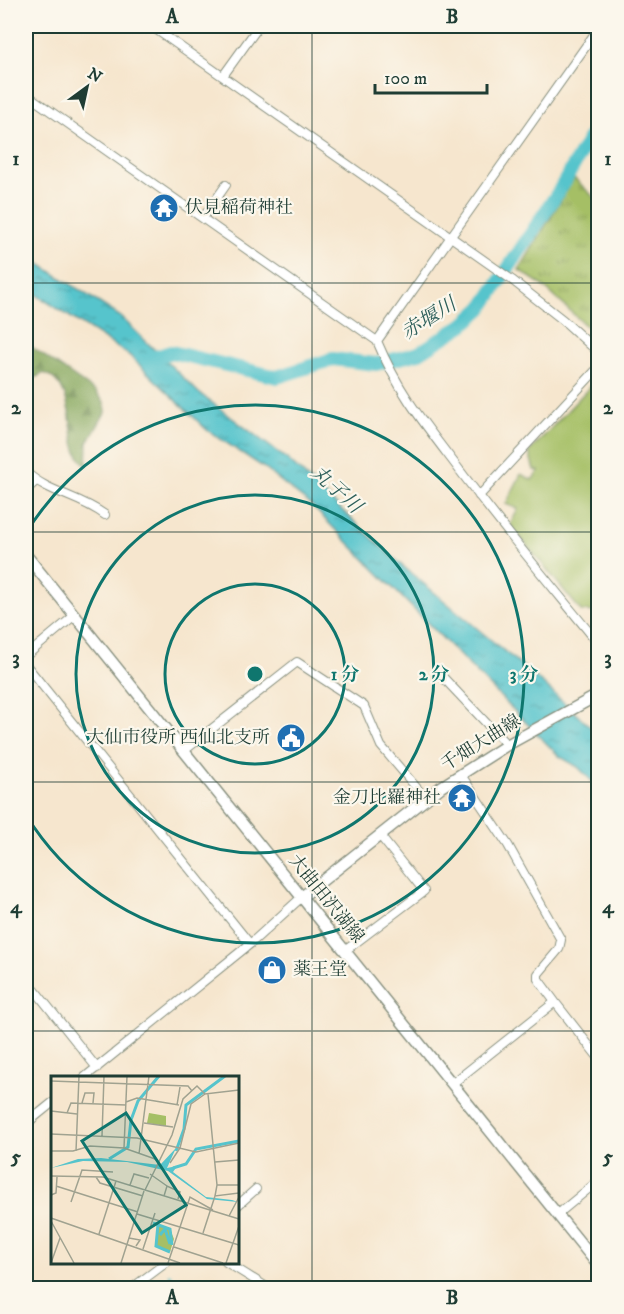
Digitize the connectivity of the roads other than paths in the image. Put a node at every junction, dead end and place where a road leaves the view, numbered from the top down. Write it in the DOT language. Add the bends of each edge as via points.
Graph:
graph roads {
  1 [pos="151,26"];
  2 [pos="258,26"];
  3 [pos="598,29"];
  4 [pos="223,76"];
  5 [pos="26,94"];
  6 [pos="226,185"];
  7 [pos="203,218"];
  8 [pos="451,237"];
  9 [pos="377,341"];
  10 [pos="598,352"];
  11 [pos="598,368"];
  12 [pos="26,472"];
  13 [pos="35,482"];
  14 [pos="26,490"];
  15 [pos="478,496"];
  16 [pos="105,515"];
  17 [pos="26,555"];
  18 [pos="75,615"];
  19 [pos="598,643"];
  20 [pos="26,656"];
  21 [pos="26,665"];
  22 [pos="438,672"];
  23 [pos="598,695"];
  24 [pos="507,745"];
  25 [pos="185,750"];
  26 [pos="461,775"];
  27 [pos="427,800"];
  28 [pos="381,837"];
  29 [pos="303,896"];
  30 [pos="250,944"];
  31 [pos="346,950"];
  32 [pos="26,979"];
  33 [pos="555,1002"];
  34 [pos="598,1057"];
  35 [pos="97,1068"];
  36 [pos="86,1076"];
  37 [pos="453,1083"];
  38 [pos="51,1104"];
  39 [pos="26,1124"];
  40 [pos="598,1181"];
  41 [pos="256,1189"];
  42 [pos="238,1205"];
  43 [pos="558,1214"];
  44 [pos="166,1263"];
  45 [pos="228,1263"];
  46 [pos="598,1265"];
  47 [pos="132,1288"];
  48 [pos="268,1288"];
  1 -- 4 [label="street"];
  2 -- 4 [label="street"];
  3 -- 8 [label="street"];
  4 -- 8 [label="street"];
  5 -- 7 [label="street"];
  6 -- 7 [label="street"];
  7 -- 9 [label="street"];
  8 -- 9 [label="street"];
  8 -- 10 [label="street" via="512,280"];
  9 -- 15 [label="street" via="387,369 404,396"];
  11 -- 15 [label="street"];
  12 -- 13 [label="street"];
  13 -- 14 [label="street"];
  13 -- 16 [label="street" via="94,506"];
  15 -- 19 [label="street"];
  17 -- 18 [label="main road, 大曲田沢湖線"];
  18 -- 20 [label="street"];
  18 -- 25 [label="main road, 大曲田沢湖線"];
  21 -- 30 [label="street"];
  22 -- 24 [label="street"];
  23 -- 24 [label="main road, 千畑大曲線"];
  24 -- 26 [label="main road, 千畑大曲線"];
  25 -- 27 [label="street" via="297,662 364,706 381,746"];
  25 -- 29 [label="main road, 大曲田沢湖線"];
  26 -- 27 [label="main road, 千畑大曲線"];
  26 -- 33 [label="street" via="508,845 561,940 559,950 538,974"];
  27 -- 28 [label="main road, 千畑大曲線"];
  28 -- 29 [label="main road, 千畑大曲線"];
  28 -- 31 [label="street" via="424,891"];
  29 -- 30 [label="street"];
  29 -- 31 [label="main road, 大曲田沢湖線"];
  30 -- 35 [label="street"];
  31 -- 37 [label="main road, 大曲田沢湖線"];
  32 -- 35 [label="street"];
  33 -- 34 [label="street"];
  33 -- 37 [label="street"];
  35 -- 36 [label="street"];
  37 -- 43 [label="main road, 大曲田沢湖線"];
  38 -- 39 [label="street"];
  40 -- 43 [label="street"];
  41 -- 42 [label="street"];
  43 -- 46 [label="main road, 大曲田沢湖線"];
  44 -- 47 [label="street"];
  45 -- 48 [label="street"];
}
